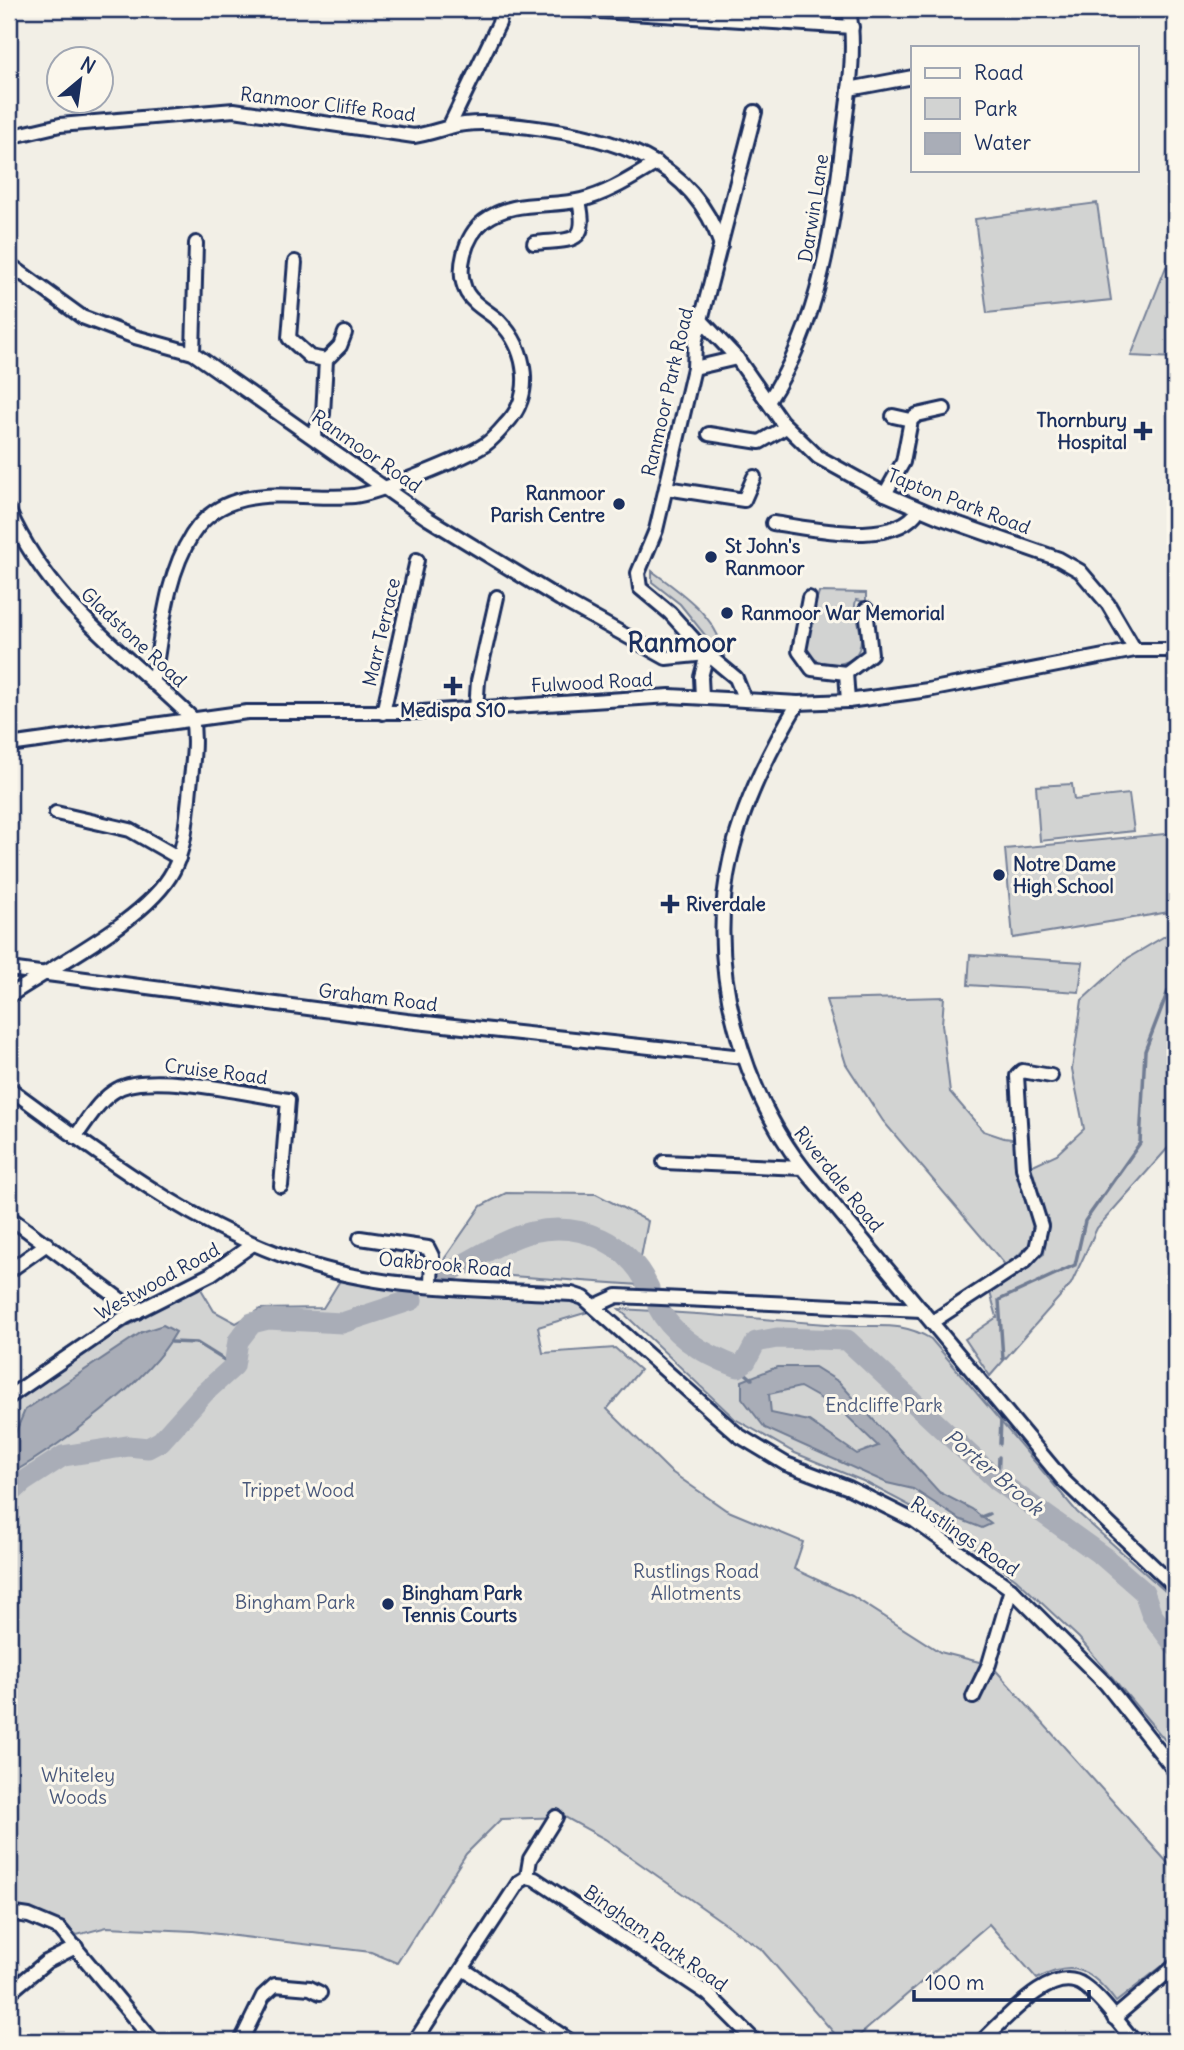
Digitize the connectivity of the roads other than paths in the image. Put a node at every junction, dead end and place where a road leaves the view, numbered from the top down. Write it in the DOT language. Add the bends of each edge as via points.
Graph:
graph roads {
  1 [pos="502,9"];
  2 [pos="568,9"];
  3 [pos="849,9"];
  4 [pos="852,27"];
  5 [pos="911,77"];
  6 [pos="849,89"];
  7 [pos="755,112"];
  8 [pos="449,127"];
  9 [pos="9,137"];
  10 [pos="657,163"];
  11 [pos="579,201"];
  12 [pos="196,243"];
  13 [pos="534,243"];
  14 [pos="721,245"];
  15 [pos="295,262"];
  16 [pos="9,264"];
  17 [pos="702,321"];
  18 [pos="345,333"];
  19 [pos="193,353"];
  20 [pos="737,358"];
  21 [pos="326,360"];
  22 [pos="694,368"];
  23 [pos="768,402"];
  24 [pos="944,409"];
  25 [pos="893,416"];
  26 [pos="911,420"];
  27 [pos="786,427"];
  28 [pos="709,434"];
  29 [pos="313,436"];
  30 [pos="754,477"];
  31 [pos="384,488"];
  32 [pos="666,488"];
  33 [pos="885,494"];
  34 [pos="919,509"];
  35 [pos="9,511"];
  36 [pos="773,523"];
  37 [pos="417,560"];
  38 [pos="497,597"];
  39 [pos="809,598"];
  40 [pos="866,609"];
  41 [pos="1135,650"];
  42 [pos="1175,650"];
  43 [pos="707,654"];
  44 [pos="846,673"];
  45 [pos="153,682"];
  46 [pos="702,696"];
  47 [pos="744,698"];
  48 [pos="848,701"];
  49 [pos="798,704"];
  50 [pos="476,709"];
  51 [pos="383,713"];
  52 [pos="192,718"];
  53 [pos="9,745"];
  54 [pos="56,813"];
  55 [pos="179,858"];
  56 [pos="9,969"];
  57 [pos="40,975"];
  58 [pos="9,996"];
  59 [pos="743,1057"];
  60 [pos="1051,1076"];
  61 [pos="9,1088"];
  62 [pos="75,1137"];
  63 [pos="664,1162"];
  64 [pos="803,1168"];
  65 [pos="281,1186"];
  66 [pos="9,1217"];
  67 [pos="360,1238"];
  68 [pos="47,1244"];
  69 [pos="253,1244"];
  70 [pos="9,1272"];
  71 [pos="431,1285"];
  72 [pos="595,1306"];
  73 [pos="922,1310"];
  74 [pos="137,1312"];
  75 [pos="933,1322"];
  76 [pos="9,1396"];
  77 [pos="1175,1587"];
  78 [pos="1011,1589"];
  79 [pos="973,1697"];
  80 [pos="1175,1771"];
  81 [pos="556,1816"];
  82 [pos="527,1877"];
  83 [pos="9,1913"];
  84 [pos="76,1947"];
  85 [pos="1175,1966"];
  86 [pos="463,1969"];
  87 [pos="9,1993"];
  88 [pos="320,1993"];
  89 [pos="1114,2018"];
  90 [pos="152,2041"];
  91 [pos="241,2041"];
  92 [pos="415,2041"];
  93 [pos="570,2041"];
  94 [pos="755,2041"];
  95 [pos="982,2041"];
  96 [pos="1134,2041"];
  1 -- 8 [label="street"];
  2 -- 4 [label="street"];
  3 -- 4 [label="street, Darwin Lane"];
  4 -- 6 [label="street, Darwin Lane"];
  5 -- 6 [label="street"];
  6 -- 23 [label="street, Darwin Lane" via="834,217 818,290 805,330"];
  7 -- 14 [label="street, Ranmoor Park Road"];
  8 -- 9 [label="street, Ranmoor Cliffe Road" via="414,136 234,110 60,125"];
  8 -- 10 [label="street, Ranmoor Cliffe Road" via="517,125 590,136 625,146"];
  10 -- 11 [label="street"];
  10 -- 14 [label="street, Ranmoor Cliffe Road" via="695,197"];
  11 -- 13 [label="street" via="584,224 580,235"];
  11 -- 31 [label="street" via="502,211 483,222 470,240 461,277 468,294 517,346 525,382 521,400 509,422 487,443"];
  12 -- 19 [label="street"];
  14 -- 17 [label="street, Ranmoor Park Road"];
  15 -- 21 [label="street" via="289,338 310,357"];
  16 -- 19 [label="street, Ranmoor Road" via="73,312 135,337"];
  17 -- 20 [label="street, Tapton Park Road"];
  17 -- 22 [label="street, Ranmoor Park Road"];
  18 -- 21 [label="street"];
  19 -- 29 [label="street, Ranmoor Road"];
  20 -- 22 [label="street"];
  20 -- 23 [label="street, Tapton Park Road"];
  21 -- 29 [label="street" via="323,414"];
  22 -- 32 [label="street, Ranmoor Park Road"];
  23 -- 27 [label="street, Tapton Park Road"];
  24 -- 26 [label="street"];
  25 -- 26 [label="street"];
  26 -- 33 [label="street" via="903,462"];
  27 -- 28 [label="street" via="760,442"];
  27 -- 33 [label="street, Tapton Park Road" via="820,459"];
  29 -- 31 [label="street, Ranmoor Road"];
  30 -- 32 [label="street" via="744,500"];
  31 -- 43 [label="street, Ranmoor Road" via="560,599 666,658"];
  31 -- 45 [label="street" via="355,496 253,497 205,520 176,565"];
  32 -- 43 [label="street, Ranmoor Park Road" via="638,582"];
  33 -- 34 [label="street, Tapton Park Road"];
  34 -- 36 [label="street" via="904,525 862,534"];
  34 -- 41 [label="street, Tapton Park Road" via="1059,559 1080,571 1108,604"];
  35 -- 45 [label="street, Gladstone Road" via="35,562 64,600"];
  37 -- 51 [label="street, Marr Terrace"];
  38 -- 50 [label="street"];
  39 -- 44 [label="street" via="799,651 812,669"];
  40 -- 44 [label="street" via="871,654"];
  41 -- 42 [label="street, Fulwood Road"];
  41 -- 48 [label="street, Fulwood Road"];
  43 -- 46 [label="street"];
  43 -- 47 [label="street" via="736,678"];
  44 -- 48 [label="street"];
  45 -- 52 [label="street, Gladstone Road"];
  46 -- 47 [label="street, Fulwood Road"];
  46 -- 50 [label="street, Fulwood Road"];
  47 -- 49 [label="street, Fulwood Road"];
  48 -- 49 [label="street, Fulwood Road"];
  49 -- 59 [label="street, Riverdale Road" via="760,769 725,883 721,950"];
  50 -- 51 [label="street, Fulwood Road"];
  51 -- 52 [label="street, Fulwood Road" via="247,712"];
  52 -- 53 [label="street, Fulwood Road"];
  52 -- 55 [label="street" via="195,736"];
  54 -- 55 [label="street" via="130,830"];
  55 -- 57 [label="street" via="151,901"];
  56 -- 57 [label="street, Graham Road"];
  57 -- 58 [label="street"];
  57 -- 59 [label="street, Graham Road"];
  59 -- 64 [label="street, Riverdale Road" via="776,1133"];
  60 -- 75 [label="street" via="1022,1071 1017,1076 1023,1168 1041,1226 1035,1249 1026,1261"];
  61 -- 62 [label="street, Oakbrook Road"];
  62 -- 65 [label="street, Cruise Road" via="103,1100 118,1088 136,1083 288,1100"];
  62 -- 69 [label="street, Oakbrook Road" via="124,1171"];
  63 -- 64 [label="street"];
  64 -- 73 [label="street, Riverdale Road"];
  66 -- 68 [label="street"];
  67 -- 71 [label="street" via="428,1248"];
  68 -- 70 [label="street"];
  68 -- 74 [label="street"];
  69 -- 71 [label="street, Oakbrook Road" via="316,1267"];
  69 -- 74 [label="street, Westwood Road" via="211,1274"];
  71 -- 72 [label="street, Oakbrook Road" via="572,1294"];
  72 -- 73 [label="street" via="617,1296"];
  72 -- 78 [label="street, Rustlings Road" via="738,1435 786,1464 849,1488 915,1521"];
  73 -- 75 [label="street, Riverdale Road"];
  74 -- 76 [label="street, Westwood Road"];
  75 -- 77 [label="street, Riverdale Road" via="1063,1480"];
  78 -- 79 [label="street" via="989,1664"];
  78 -- 80 [label="street, Rustlings Road" via="1107,1684"];
  81 -- 82 [label="street" via="530,1859"];
  82 -- 86 [label="street" via="519,1882"];
  82 -- 94 [label="street, Bingham Park Road" via="708,1993"];
  83 -- 84 [label="street" via="60,1928"];
  84 -- 87 [label="street" via="46,1962"];
  84 -- 90 [label="street"];
  85 -- 89 [label="street"];
  86 -- 92 [label="street"];
  86 -- 93 [label="street"];
  88 -- 91 [label="street" via="291,1984 275,1986 263,1996"];
  89 -- 95 [label="street" via="1085,1985 1054,1980"];
  89 -- 96 [label="street"];
}
